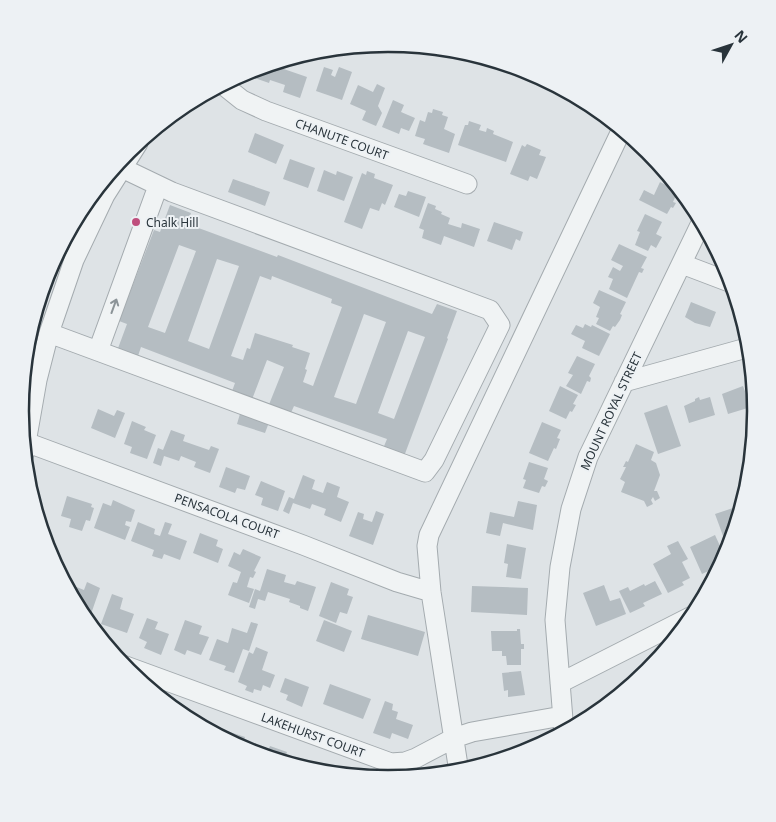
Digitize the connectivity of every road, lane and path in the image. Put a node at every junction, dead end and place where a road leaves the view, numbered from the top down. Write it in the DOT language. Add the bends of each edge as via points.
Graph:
graph roads {
  1 [pos="229,89"];
  2 [pos="619,136"];
  3 [pos="123,169"];
  4 [pos="118,174"];
  5 [pos="467,184"];
  6 [pos="158,186"];
  7 [pos="698,229"];
  8 [pos="66,255"];
  9 [pos="682,264"];
  10 [pos="722,279"];
  11 [pos="49,333"];
  12 [pos="741,349"];
  13 [pos="98,352"];
  14 [pos="624,382"];
  15 [pos="29,419"];
  16 [pos="31,449"];
  17 [pos="431,592"];
  18 [pos="678,623"];
  19 [pos="141,672"];
  20 [pos="560,683"];
  21 [pos="563,724"];
  22 [pos="454,738"];
  23 [pos="458,763"];
  1 -- 5 [label="street, CHANUTE COURT" via="242,100 266,111"];
  2 -- 17 [label="street" via="429,535"];
  3 -- 6 [label="street"];
  4 -- 8 [label="street"];
  13 -- 6 [label="street, one-way"];
  6 -- 13 [label="street" via="490,310 500,325 434,460 425,472"];
  7 -- 9 [label="street, MOUNT ROYAL STREET"];
  8 -- 11 [label="street"];
  9 -- 10 [label="street"];
  9 -- 14 [label="street, MOUNT ROYAL STREET"];
  11 -- 13 [label="street"];
  11 -- 15 [label="street"];
  12 -- 14 [label="street"];
  14 -- 20 [label="street, MOUNT ROYAL STREET" via="588,457 564,537 555,620"];
  16 -- 17 [label="street, PENSACOLA COURT"];
  17 -- 22 [label="street"];
  18 -- 20 [label="street"];
  19 -- 22 [label="street, LAKEHURST COURT" via="391,763 416,758"];
  20 -- 21 [label="street, MOUNT ROYAL STREET"];
  21 -- 22 [label="street, LAKEHURST COURT" via="472,732"];
  22 -- 23 [label="street"];
}
